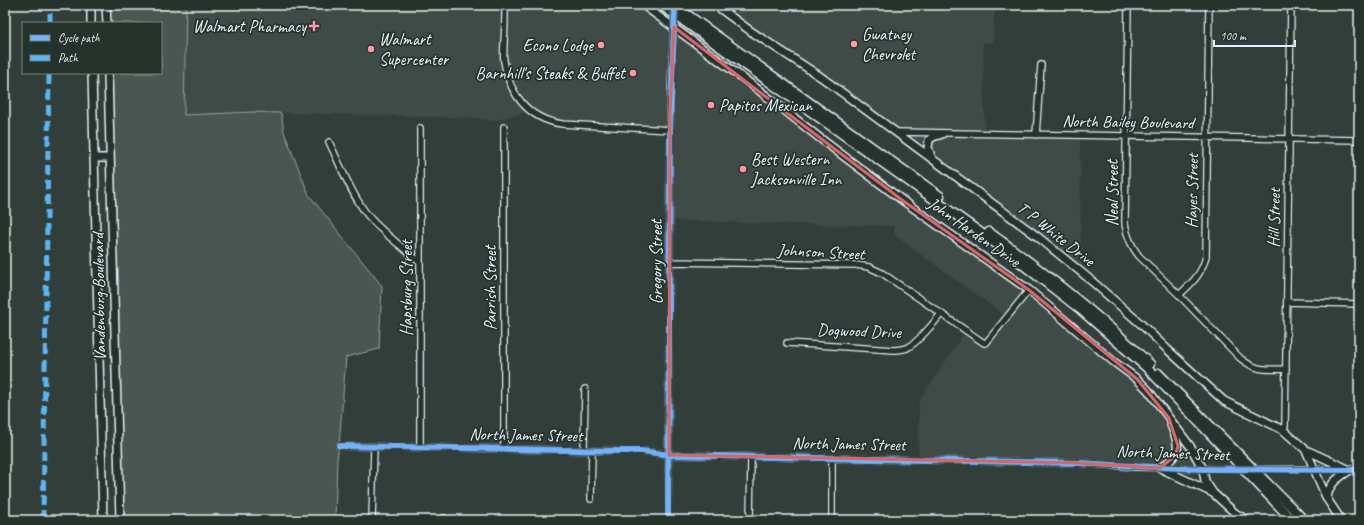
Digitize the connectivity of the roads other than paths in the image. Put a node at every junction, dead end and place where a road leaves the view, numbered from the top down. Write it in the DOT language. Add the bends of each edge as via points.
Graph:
graph roads {
  1 [pos="91,5"];
  2 [pos="106,5"];
  3 [pos="505,5"];
  4 [pos="643,5"];
  5 [pos="661,5"];
  6 [pos="675,5"];
  7 [pos="715,5"];
  8 [pos="1128,5"];
  9 [pos="1209,5"];
  10 [pos="1291,5"];
  11 [pos="91,22"];
  12 [pos="107,22"];
  13 [pos="1041,66"];
  14 [pos="92,74"];
  15 [pos="108,74"];
  16 [pos="504,127"];
  17 [pos="420,128"];
  18 [pos="670,130"];
  19 [pos="896,132"];
  20 [pos="942,134"];
  21 [pos="1036,134"];
  22 [pos="1126,136"];
  23 [pos="1207,138"];
  24 [pos="1289,139"];
  25 [pos="1359,140"];
  26 [pos="329,142"];
  27 [pos="94,158"];
  28 [pos="110,158"];
  29 [pos="932,159"];
  30 [pos="670,262"];
  31 [pos="420,263"];
  32 [pos="1029,290"];
  33 [pos="1179,295"];
  34 [pos="1287,302"];
  35 [pos="1359,304"];
  36 [pos="940,314"];
  37 [pos="787,343"];
  38 [pos="1286,369"];
  39 [pos="585,389"];
  40 [pos="1169,418"];
  41 [pos="1283,430"];
  42 [pos="339,446"];
  43 [pos="374,447"];
  44 [pos="420,447"];
  45 [pos="504,449"];
  46 [pos="584,449"];
  47 [pos="592,450"];
  48 [pos="1306,450"];
  49 [pos="669,455"];
  50 [pos="750,457"];
  51 [pos="832,458"];
  52 [pos="1160,468"];
  53 [pos="1203,469"];
  54 [pos="1315,469"];
  55 [pos="1350,470"];
  56 [pos="1359,470"];
  57 [pos="1213,493"];
  58 [pos="591,499"];
  59 [pos="1327,499"];
  60 [pos="103,520"];
  61 [pos="120,520"];
  62 [pos="372,520"];
  63 [pos="668,520"];
  64 [pos="750,520"];
  65 [pos="832,520"];
  66 [pos="1247,520"];
  67 [pos="1292,520"];
  68 [pos="1304,520"];
  69 [pos="1341,520"];
  1 -- 11 [label="main road"];
  2 -- 12 [label="main road"];
  3 -- 18 [label="street" via="504,60 510,82 524,106 549,122"];
  4 -- 32 [label="main road, John Harden Drive" via="902,200"];
  5 -- 67 [label="highway" via="984,235 1081,310 1148,369"];
  6 -- 18 [label="street, Gregory Street, bridge"];
  6 -- 68 [label="highway" via="1061,285 1134,349"];
  7 -- 19 [label="main road, T P White Drive"];
  8 -- 22 [label="street, Neal Street"];
  9 -- 23 [label="street, Hayes Street"];
  10 -- 24 [label="street, Hill Street"];
  13 -- 21 [label="street"];
  14 -- 27 [label="main road, Vandenburg Boulevard"];
  15 -- 28 [label="main road, Vandenburg Boulevard"];
  16 -- 45 [label="street, Parrish Street"];
  17 -- 31 [label="street, Hapsburg Street"];
  18 -- 30 [label="street, Gregory Street"];
  19 -- 20 [label="street, North Bailey Boulevard"];
  19 -- 29 [label="main road, T P White Drive"];
  20 -- 21 [label="street, North Bailey Boulevard"];
  20 -- 29 [label="main road" via="929,140 928,148"];
  21 -- 22 [label="street, North Bailey Boulevard"];
  22 -- 23 [label="street, North Bailey Boulevard"];
  22 -- 33 [label="street, Neal Street" via="1126,234 1139,256"];
  23 -- 24 [label="street, North Bailey Boulevard"];
  23 -- 33 [label="street, Hayes Street" via="1206,256 1199,274"];
  24 -- 25 [label="street, North Bailey Boulevard"];
  24 -- 34 [label="street, Hill Street"];
  26 -- 31 [label="street" via="366,213 394,242"];
  27 -- 28 [label="main road"];
  27 -- 60 [label="main road, Vandenburg Boulevard"];
  28 -- 61 [label="main road, Vandenburg Boulevard"];
  29 -- 41 [label="main road, T P White Drive" via="1088,277 1224,401"];
  30 -- 36 [label="street, Johnson Street" via="861,265 882,272"];
  30 -- 49 [label="street, Gregory Street"];
  31 -- 44 [label="street, Hapsburg Street"];
  32 -- 36 [label="street, Johnson Street" via="986,343"];
  32 -- 40 [label="main road, John Harden Drive" via="1137,379"];
  33 -- 38 [label="street, Neal Street" via="1247,364 1260,369"];
  34 -- 35 [label="street"];
  34 -- 38 [label="street, Hill Street"];
  36 -- 37 [label="street, Dogwood Drive" via="911,346 902,349"];
  38 -- 41 [label="street, Hill Street"];
  39 -- 46 [label="street"];
  40 -- 52 [label="main road" via="1178,451 1170,462"];
  40 -- 53 [label="main road, John Harden Drive" via="1186,439"];
  41 -- 48 [label="main road, T P White Drive"];
  42 -- 43 [label="street, North James Street"];
  43 -- 44 [label="street, North James Street"];
  43 -- 62 [label="street"];
  44 -- 45 [label="street, North James Street"];
  45 -- 46 [label="street, North James Street"];
  46 -- 47 [label="street, North James Street"];
  47 -- 49 [label="street, North James Street"];
  47 -- 58 [label="street"];
  48 -- 54 [label="main road, T P White Drive"];
  48 -- 55 [label="main road"];
  49 -- 50 [label="street, North James Street"];
  49 -- 63 [label="street, Gregory Street"];
  50 -- 51 [label="street, North James Street"];
  50 -- 64 [label="street"];
  51 -- 52 [label="street, North James Street" via="1080,463"];
  51 -- 65 [label="street"];
  52 -- 53 [label="street, North James Street"];
  52 -- 57 [label="main road"];
  53 -- 54 [label="street, North James Street, bridge"];
  53 -- 57 [label="main road, John Harden Drive" via="1205,481"];
  54 -- 55 [label="street, North James Street"];
  54 -- 59 [label="main road, T P White Drive"];
  55 -- 56 [label="street, North James Street"];
  55 -- 59 [label="main road" via="1330,485"];
  57 -- 66 [label="main road, John Harden Drive"];
  59 -- 69 [label="main road, T P White Drive"];
}
